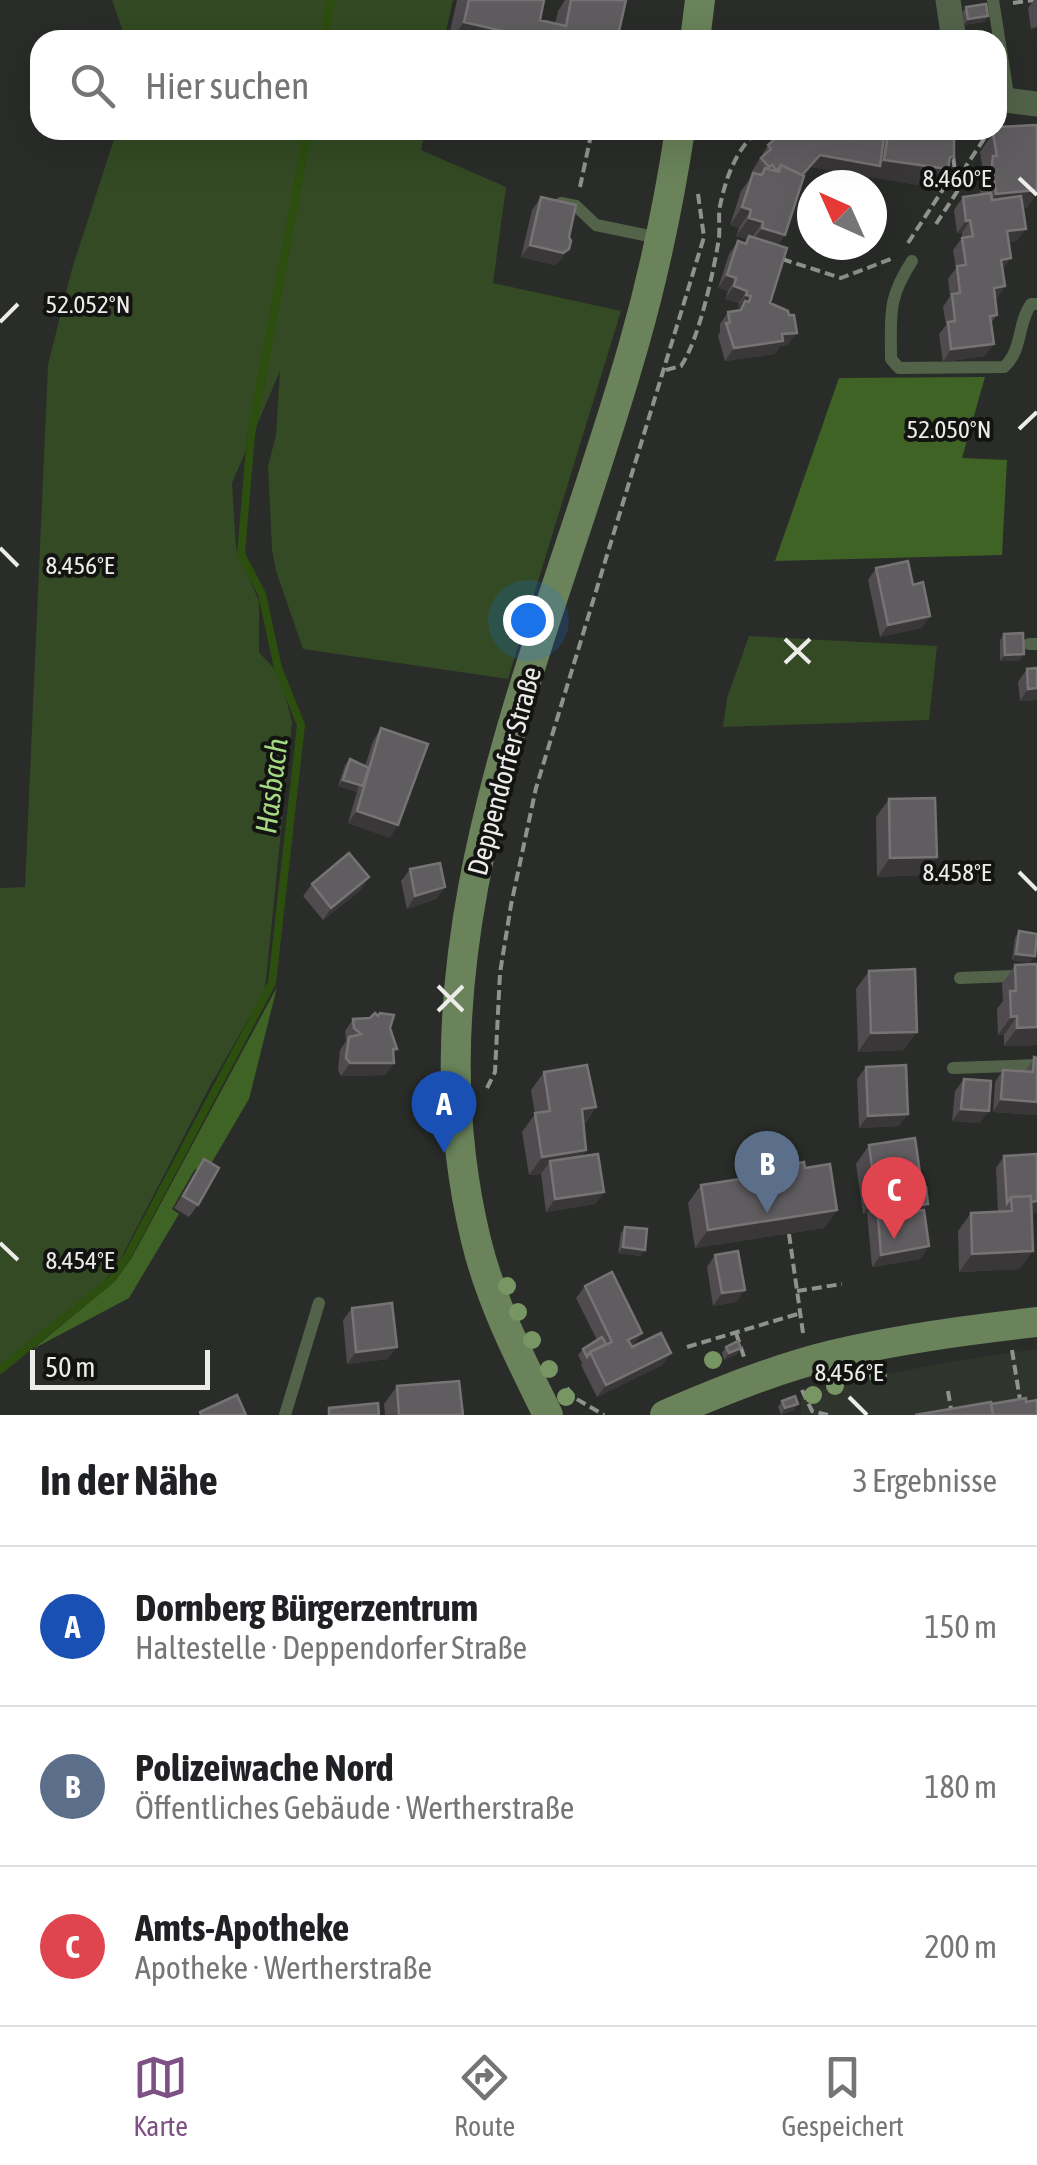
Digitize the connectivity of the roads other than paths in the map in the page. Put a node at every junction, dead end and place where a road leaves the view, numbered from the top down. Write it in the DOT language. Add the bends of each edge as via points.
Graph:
graph roads {
  1 [pos="700,0"];
  2 [pos="948,0"];
  3 [pos="993,0"];
  4 [pos="696,30"];
  5 [pos="952,30"];
  6 [pos="996,30"];
  7 [pos="1007,100"];
  8 [pos="1037,104"];
  9 [pos="678,140"];
  10 [pos="562,203"];
  11 [pos="659,238"];
  12 [pos="912,261"];
  13 [pos="1037,304"];
  14 [pos="1037,975"];
  15 [pos="960,978"];
  16 [pos="1037,1064"];
  17 [pos="953,1068"];
  18 [pos="319,1303"];
  19 [pos="1023,1324"];
  20 [pos="284,1415"];
  21 [pos="548,1415"];
  22 [pos="665,1415"];
  1 -- 4 [label="street"];
  2 -- 5 [label="street"];
  3 -- 6 [label="lane"];
  7 -- 8 [label="street"];
  9 -- 11 [label="street, Deppendorfer Straße"];
  10 -- 11 [label="lane" via="576,206 596,225"];
  11 -- 21 [label="street, Deppendorfer Straße" via="634,342 486,820 461,972 460,1115 471,1218 508,1333"];
  12 -- 13 [label="lane" via="892,300 891,359 898,368 1004,366 1015,357 1025,312"];
  14 -- 15 [label="lane"];
  16 -- 17 [label="lane"];
  18 -- 20 [label="lane"];
  19 -- 22 [label="street" via="906,1340 803,1364"];
}
